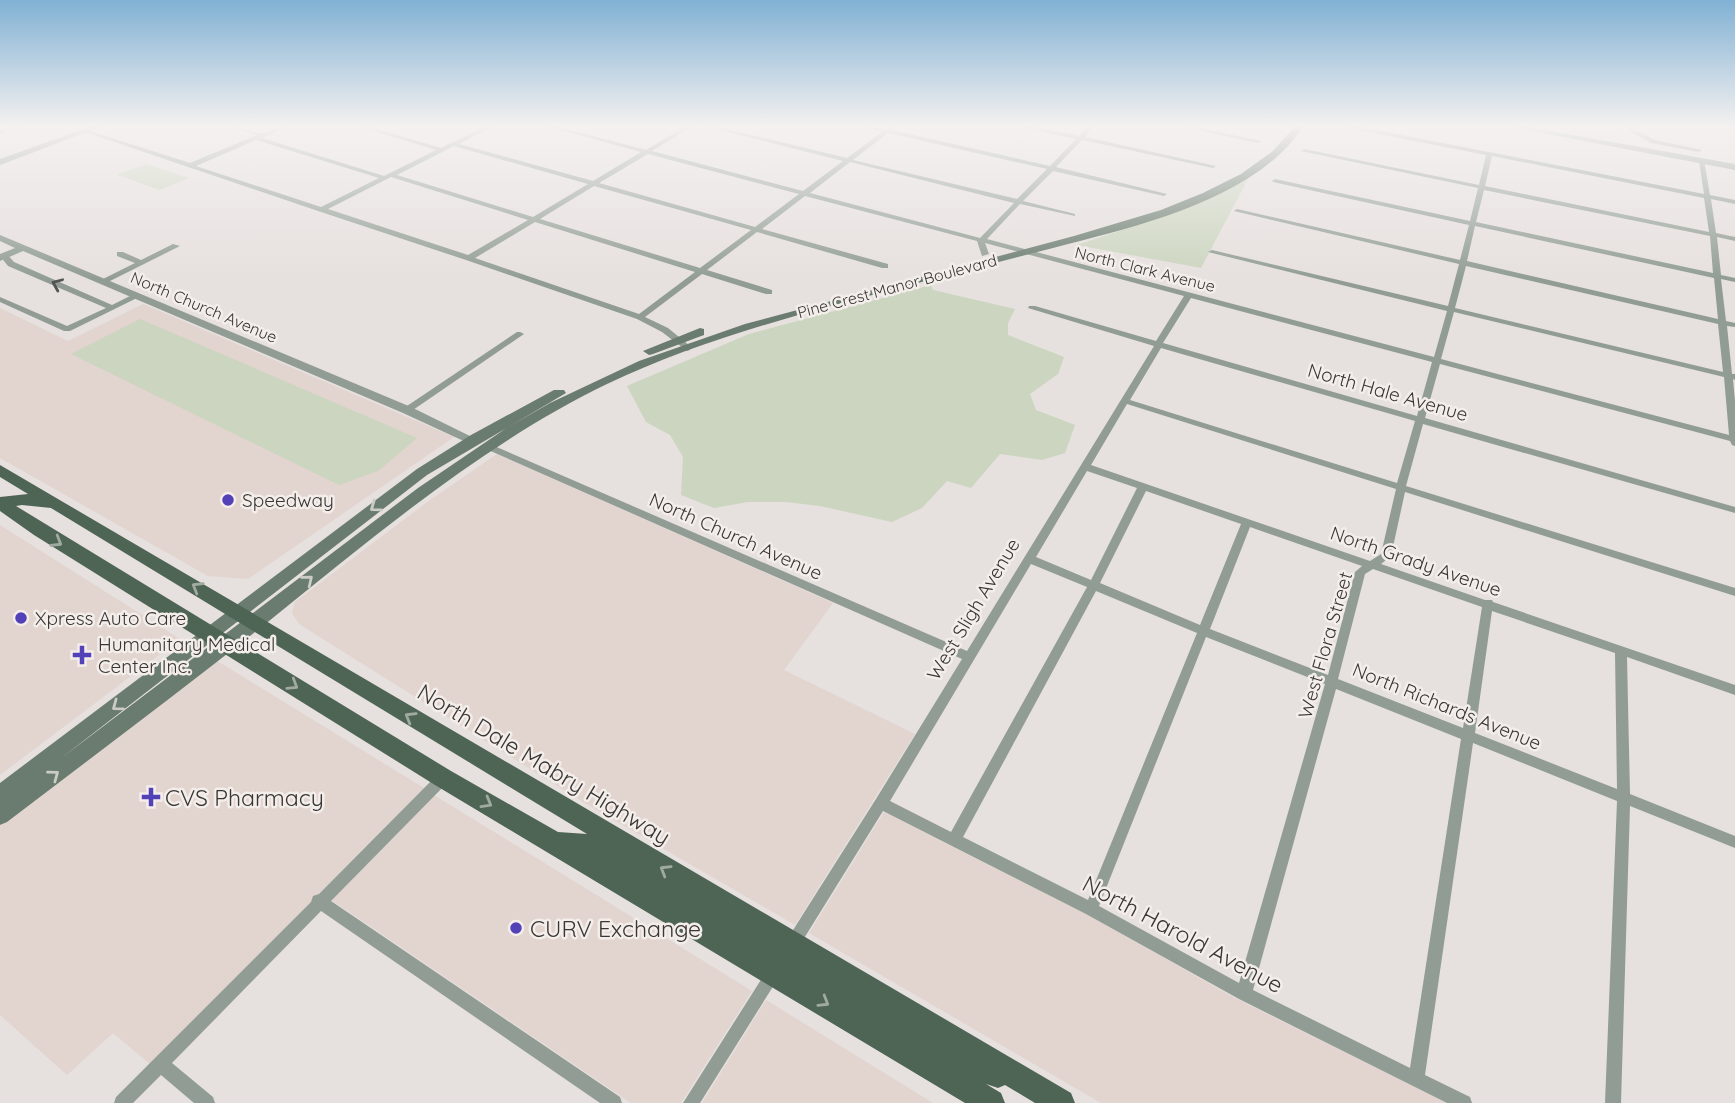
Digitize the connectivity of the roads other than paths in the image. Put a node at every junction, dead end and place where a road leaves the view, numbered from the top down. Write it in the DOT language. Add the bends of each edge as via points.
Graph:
graph roads {
  1 [pos="222,177"];
  2 [pos="386,177"];
  3 [pos="389,177"];
  4 [pos="571,177"];
  5 [pos="605,177"];
  6 [pos="745,177"];
  7 [pos="825,177"];
  8 [pos="919,177"];
  9 [pos="1042,177"];
  10 [pos="1092,177"];
  11 [pos="1216,177"];
  12 [pos="1237,177"];
  13 [pos="1442,177"];
  14 [pos="1483,177"];
  15 [pos="1611,177"];
  16 [pos="1705,177"];
  17 [pos="1275,181"];
  18 [pos="594,184"];
  19 [pos="1481,185"];
  20 [pos="805,193"];
  21 [pos="1164,194"];
  22 [pos="1708,197"];
  23 [pos="1019,202"];
  24 [pos="1735,202"];
  25 [pos="320,210"];
  26 [pos="1237,211"];
  27 [pos="1073,215"];
  28 [pos="534,219"];
  29 [pos="1472,221"];
  30 [pos="757,230"];
  31 [pos="1713,235"];
  32 [pos="0,238"];
  33 [pos="1735,239"];
  34 [pos="176,246"];
  35 [pos="983,247"];
  36 [pos="23,248"];
  37 [pos="1008,248"];
  38 [pos="1212,251"];
  39 [pos="1023,252"];
  40 [pos="120,254"];
  41 [pos="2,257"];
  42 [pos="469,258"];
  43 [pos="1462,262"];
  44 [pos="141,263"];
  45 [pos="885,266"];
  46 [pos="702,271"];
  47 [pos="1716,276"];
  48 [pos="103,281"];
  49 [pos="1735,281"];
  50 [pos="769,292"];
  51 [pos="1189,294"];
  52 [pos="137,296"];
  53 [pos="0,299"];
  54 [pos="113,308"];
  55 [pos="1032,308"];
  56 [pos="1451,310"];
  57 [pos="640,317"];
  58 [pos="1721,322"];
  59 [pos="1735,325"];
  60 [pos="520,334"];
  61 [pos="682,343"];
  62 [pos="1159,346"];
  63 [pos="1437,359"];
  64 [pos="1731,376"];
  65 [pos="558,393"];
  66 [pos="1125,401"];
  67 [pos="407,410"];
  68 [pos="1420,418"];
  69 [pos="472,440"];
  70 [pos="1735,442"];
  71 [pos="489,447"];
  72 [pos="1084,467"];
  73 [pos="0,470"];
  74 [pos="0,484"];
  75 [pos="25,485"];
  76 [pos="1143,486"];
  77 [pos="1401,487"];
  78 [pos="0,503"];
  79 [pos="406,504"];
  80 [pos="62,505"];
  81 [pos="1735,510"];
  82 [pos="1247,522"];
  83 [pos="1028,558"];
  84 [pos="1373,565"];
  85 [pos="1094,584"];
  86 [pos="1735,592"];
  87 [pos="1488,603"];
  88 [pos="247,617"];
  89 [pos="1204,631"];
  90 [pos="218,639"];
  91 [pos="1621,652"];
  92 [pos="968,657"];
  93 [pos="1332,681"];
  94 [pos="1735,690"];
  95 [pos="1466,734"];
  96 [pos="443,778"];
  97 [pos="0,795"];
  98 [pos="1624,797"];
  99 [pos="881,803"];
  100 [pos="0,816"];
  101 [pos="954,840"];
  102 [pos="555,842"];
  103 [pos="1735,842"];
  104 [pos="318,901"];
  105 [pos="1091,909"];
  106 [pos="792,945"];
  107 [pos="774,972"];
  108 [pos="1244,994"];
  109 [pos="160,1064"];
  110 [pos="1416,1079"];
  111 [pos="1028,1084"];
  112 [pos="122,1103"];
  113 [pos="207,1103"];
  114 [pos="614,1103"];
  115 [pos="691,1103"];
  116 [pos="991,1103"];
  117 [pos="1061,1103"];
  118 [pos="1464,1103"];
  119 [pos="1613,1103"];
  1 -- 25 [label="street"];
  2 -- 25 [label="street"];
  3 -- 28 [label="street"];
  4 -- 18 [label="street"];
  5 -- 18 [label="street"];
  6 -- 20 [label="street"];
  7 -- 20 [label="street"];
  8 -- 23 [label="street"];
  9 -- 23 [label="street"];
  10 -- 21 [label="street"];
  11 -- 37 [label="main road, Pine Crest Manor Boulevard" via="1184,194 1107,221"];
  12 -- 39 [label="main road, Pine Crest Manor Boulevard" via="1198,200"];
  13 -- 19 [label="street"];
  14 -- 19 [label="street, West Flora Street"];
  15 -- 22 [label="street"];
  16 -- 22 [label="street"];
  17 -- 29 [label="street"];
  18 -- 28 [label="street"];
  18 -- 30 [label="street"];
  19 -- 29 [label="street, West Flora Street"];
  19 -- 31 [label="street"];
  20 -- 30 [label="street"];
  20 -- 35 [label="street"];
  22 -- 24 [label="street"];
  22 -- 31 [label="street"];
  23 -- 27 [label="street"];
  23 -- 35 [label="street"];
  25 -- 42 [label="street"];
  26 -- 43 [label="street"];
  28 -- 42 [label="street"];
  28 -- 46 [label="street"];
  29 -- 43 [label="street, West Flora Street"];
  29 -- 47 [label="street"];
  30 -- 45 [label="street"];
  30 -- 46 [label="street"];
  31 -- 33 [label="street"];
  31 -- 47 [label="street"];
  32 -- 36 [label="street, North Church Avenue"];
  34 -- 44 [label="street"];
  35 -- 37 [label="main road, Pine Crest Manor Boulevard"];
  35 -- 61 [label="main road, Pine Crest Manor Boulevard" via="766,312"];
  36 -- 41 [label="street"];
  36 -- 48 [label="street, North Church Avenue"];
  37 -- 39 [label="street, North Clark Avenue"];
  38 -- 56 [label="street"];
  39 -- 51 [label="street, North Clark Avenue"];
  39 -- 61 [label="main road, Pine Crest Manor Boulevard"];
  40 -- 44 [label="street"];
  54 -- 41 [label="street, one-way"];
  42 -- 57 [label="street"];
  43 -- 56 [label="street, West Flora Street"];
  43 -- 58 [label="street"];
  44 -- 48 [label="street"];
  46 -- 50 [label="street"];
  46 -- 57 [label="street"];
  47 -- 49 [label="street"];
  47 -- 58 [label="street"];
  48 -- 52 [label="street, North Church Avenue"];
  51 -- 62 [label="street, West Sligh Avenue"];
  51 -- 63 [label="street, North Clark Avenue"];
  52 -- 54 [label="street"];
  52 -- 67 [label="street, North Church Avenue"];
  53 -- 54 [label="street" via="64,329"];
  55 -- 62 [label="street, North Hale Avenue"];
  56 -- 63 [label="street, West Flora Street"];
  56 -- 64 [label="street"];
  57 -- 61 [label="street"];
  58 -- 59 [label="street"];
  58 -- 64 [label="street"];
  60 -- 67 [label="street"];
  61 -- 65 [label="main road, Pine Crest Manor Boulevard"];
  61 -- 71 [label="main road, Pine Crest Manor Boulevard"];
  62 -- 66 [label="street, West Sligh Avenue"];
  62 -- 68 [label="street, North Hale Avenue"];
  63 -- 68 [label="street, West Flora Street"];
  63 -- 70 [label="street, North Clark Avenue"];
  64 -- 70 [label="street"];
  65 -- 69 [label="main road, Pine Crest Manor Boulevard"];
  65 -- 71 [label="main road, Pine Crest Manor Boulevard" via="501,431"];
  66 -- 72 [label="street, West Sligh Avenue"];
  66 -- 77 [label="street"];
  67 -- 69 [label="street, North Church Avenue"];
  68 -- 77 [label="street, West Flora Street"];
  68 -- 81 [label="street, North Hale Avenue"];
  69 -- 79 [label="main road, Pine Crest Manor Boulevard" via="467,450 419,485"];
  69 -- 88 [label="main road, Pine Crest Manor Boulevard, one-way" via="349,526"];
  71 -- 79 [label="main road, Pine Crest Manor Boulevard"];
  71 -- 92 [label="street, North Church Avenue"];
  72 -- 76 [label="street, North Grady Avenue"];
  72 -- 83 [label="street, West Sligh Avenue"];
  73 -- 75 [label="main road, North Dale Mabry Highway"];
  74 -- 75 [label="main road"];
  75 -- 80 [label="main road, North Dale Mabry Highway"];
  76 -- 82 [label="street, North Grady Avenue"];
  76 -- 85 [label="street"];
  77 -- 84 [label="street, West Flora Street" via="1386,556"];
  77 -- 86 [label="street"];
  78 -- 80 [label="main road" via="22,499"];
  78 -- 90 [label="main road, one-way"];
  88 -- 79 [label="main road, Pine Crest Manor Boulevard, one-way"];
  88 -- 80 [label="main road, North Dale Mabry Highway, one-way"];
  82 -- 84 [label="street, North Grady Avenue"];
  82 -- 89 [label="street"];
  83 -- 85 [label="street, North Richards Avenue"];
  83 -- 92 [label="street, West Sligh Avenue"];
  84 -- 87 [label="street, North Grady Avenue"];
  84 -- 93 [label="street, West Flora Street" via="1360,572"];
  85 -- 89 [label="street, North Richards Avenue"];
  85 -- 101 [label="street"];
  87 -- 91 [label="street, North Grady Avenue"];
  87 -- 95 [label="street"];
  88 -- 90 [label="main road, Pine Crest Manor Boulevard"];
  106 -- 88 [label="main road, North Dale Mabry Highway, one-way"];
  89 -- 93 [label="street, North Richards Avenue"];
  89 -- 105 [label="street"];
  90 -- 96 [label="main road, one-way"];
  90 -- 97 [label="main road, one-way"];
  100 -- 90 [label="main road, one-way"];
  91 -- 94 [label="street, North Grady Avenue"];
  91 -- 98 [label="street"];
  92 -- 99 [label="street, West Sligh Avenue"];
  93 -- 95 [label="street, North Richards Avenue"];
  93 -- 108 [label="street, West Flora Street"];
  95 -- 98 [label="street, North Richards Avenue"];
  95 -- 110 [label="street"];
  96 -- 102 [label="main road, one-way"];
  96 -- 104 [label="street"];
  98 -- 103 [label="street, North Richards Avenue"];
  98 -- 119 [label="street"];
  99 -- 101 [label="street, North Harold Avenue"];
  99 -- 106 [label="street, West Sligh Avenue"];
  101 -- 105 [label="street, North Harold Avenue"];
  102 -- 106 [label="main road" via="585,844 747,938 771,947"];
  102 -- 107 [label="main road"];
  104 -- 109 [label="street"];
  104 -- 114 [label="street"];
  105 -- 108 [label="street, North Harold Avenue"];
  106 -- 111 [label="main road, North Dale Mabry Highway"];
  107 -- 111 [label="main road" via="796,970 819,978 966,1065"];
  107 -- 115 [label="street"];
  107 -- 116 [label="main road, one-way"];
  108 -- 110 [label="street, North Harold Avenue"];
  109 -- 112 [label="street"];
  109 -- 113 [label="street"];
  110 -- 118 [label="street, North Harold Avenue"];
  111 -- 117 [label="main road, North Dale Mabry Highway"];
}
